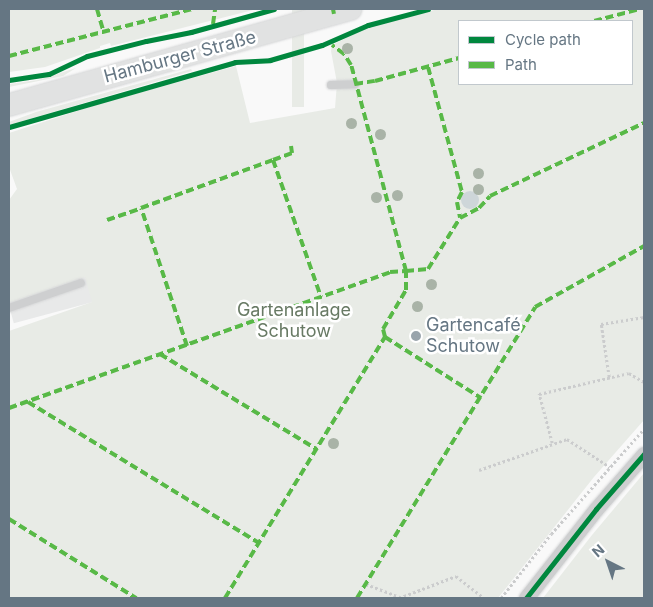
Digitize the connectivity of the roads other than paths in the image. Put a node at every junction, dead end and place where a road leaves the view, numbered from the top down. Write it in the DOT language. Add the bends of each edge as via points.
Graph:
graph roads {
  1 [pos="351,9"];
  2 [pos="355,84"];
  3 [pos="331,86"];
  4 [pos="9,105"];
  5 [pos="82,284"];
  6 [pos="9,308"];
  7 [pos="644,454"];
  8 [pos="526,598"];
  1 -- 4 [label="main road, Hamburger Straße"];
  2 -- 3 [label="lane"];
  5 -- 6 [label="lane"];
  7 -- 8 [label="street"];
}
